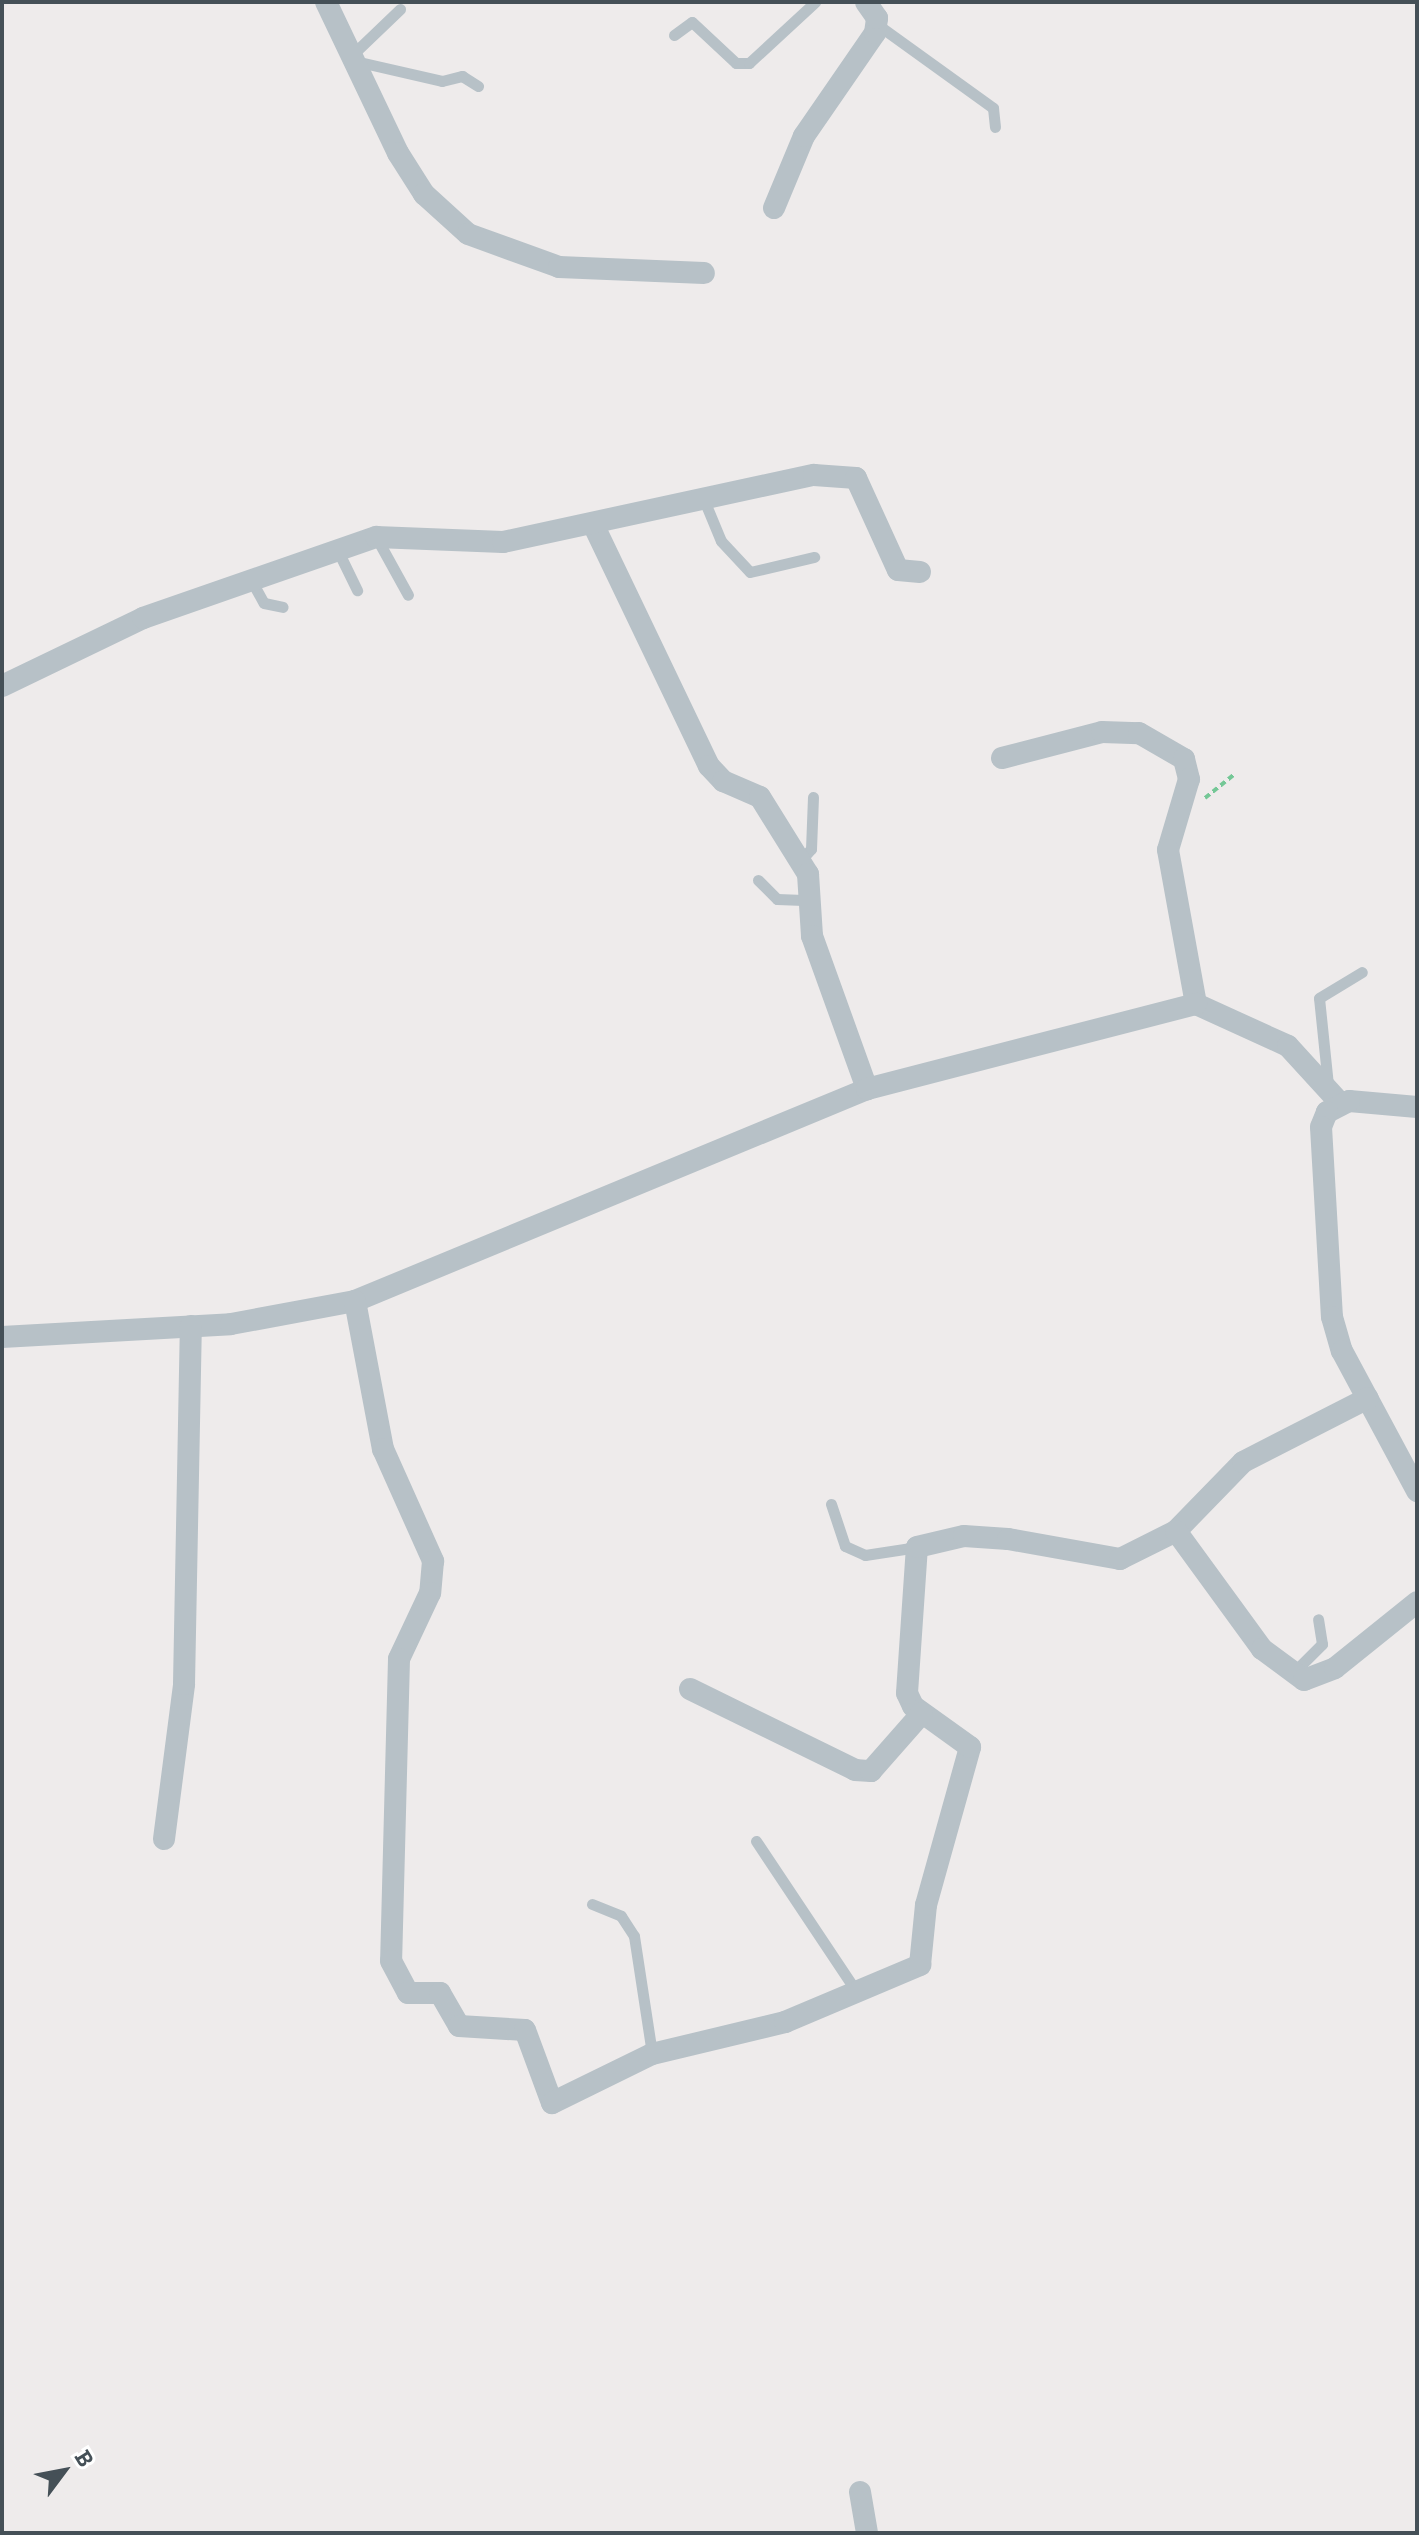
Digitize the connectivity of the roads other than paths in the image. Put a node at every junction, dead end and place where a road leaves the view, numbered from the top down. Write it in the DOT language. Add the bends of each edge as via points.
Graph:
graph roads {
  1 [pos="326,2"];
  2 [pos="815,2"];
  3 [pos="866,2"];
  4 [pos="400,9"];
  5 [pos="878,25"];
  6 [pos="674,35"];
  7 [pos="350,59"];
  8 [pos="478,86"];
  9 [pos="995,127"];
  10 [pos="774,208"];
  11 [pos="704,273"];
  12 [pos="704,500"];
  13 [pos="593,524"];
  14 [pos="376,537"];
  15 [pos="336,549"];
  16 [pos="814,557"];
  17 [pos="920,572"];
  18 [pos="251,579"];
  19 [pos="357,590"];
  20 [pos="408,595"];
  21 [pos="283,607"];
  22 [pos="2,686"];
  23 [pos="1002,758"];
  24 [pos="813,797"];
  25 [pos="801,860"];
  26 [pos="758,880"];
  27 [pos="810,900"];
  28 [pos="1362,972"];
  29 [pos="1196,1004"];
  30 [pos="867,1089"];
  31 [pos="1334,1094"];
  32 [pos="1417,1107"];
  33 [pos="355,1301"];
  34 [pos="191,1326"];
  35 [pos="2,1337"];
  36 [pos="1368,1398"];
  37 [pos="1417,1491"];
  38 [pos="831,1504"];
  39 [pos="1176,1531"];
  40 [pos="917,1547"];
  41 [pos="1417,1602"];
  42 [pos="1318,1619"];
  43 [pos="1292,1673"];
  44 [pos="690,1689"];
  45 [pos="922,1713"];
  46 [pos="164,1839"];
  47 [pos="756,1841"];
  48 [pos="592,1904"];
  49 [pos="858,1995"];
  50 [pos="652,2054"];
  51 [pos="860,2492"];
  52 [pos="867,2533"];
  1 -- 7 [label="street"];
  2 -- 6 [label="lane" via="749,63 736,63 692,22"];
  3 -- 5 [label="street"];
  4 -- 7 [label="lane"];
  5 -- 9 [label="lane" via="993,108"];
  5 -- 10 [label="street" via="804,136"];
  7 -- 8 [label="lane" via="442,81 462,76"];
  7 -- 11 [label="street" via="424,194 468,234 571,269"];
  12 -- 13 [label="street"];
  12 -- 16 [label="lane" via="721,541 750,572"];
  12 -- 17 [label="street" via="847,472 862,485 898,570"];
  13 -- 14 [label="street" via="503,542"];
  13 -- 25 [label="street" via="709,766 723,781 760,797"];
  14 -- 15 [label="street"];
  14 -- 20 [label="lane"];
  15 -- 18 [label="street"];
  15 -- 19 [label="lane"];
  18 -- 21 [label="lane" via="264,603"];
  18 -- 22 [label="street" via="143,618"];
  23 -- 29 [label="street" via="1102,732 1139,733 1184,759 1189,779 1168,850"];
  24 -- 25 [label="lane" via="811,849"];
  25 -- 27 [label="street"];
  26 -- 27 [label="lane" via="777,899"];
  27 -- 30 [label="street" via="826,985"];
  28 -- 31 [label="lane" via="1319,998"];
  29 -- 30 [label="street"];
  29 -- 31 [label="street" via="1288,1046"];
  30 -- 33 [label="street"];
  31 -- 32 [label="street"];
  31 -- 36 [label="street" via="1321,1127 1332,1317"];
  33 -- 34 [label="street"];
  33 -- 50 [label="street" via="383,1449 433,1561 430,1593 399,1659 395,1972 408,1993 440,1993 459,2026 525,2030 552,2103"];
  34 -- 35 [label="street"];
  34 -- 46 [label="street" via="184,1684"];
  36 -- 37 [label="street"];
  36 -- 39 [label="street" via="1243,1462"];
  38 -- 40 [label="lane" via="845,1546 865,1555"];
  39 -- 40 [label="street" via="1120,1559 964,1536"];
  39 -- 43 [label="street" via="1209,1586"];
  40 -- 45 [label="street" via="907,1693"];
  41 -- 43 [label="street" via="1315,1681"];
  42 -- 43 [label="lane" via="1322,1644"];
  44 -- 45 [label="street" via="855,1770 871,1771"];
  45 -- 49 [label="street" via="970,1747 926,1905 925,1952 909,1976"];
  47 -- 49 [label="lane"];
  48 -- 50 [label="lane" via="621,1916 634,1936"];
  49 -- 50 [label="street" via="785,2022"];
  51 -- 52 [label="street"];
}
